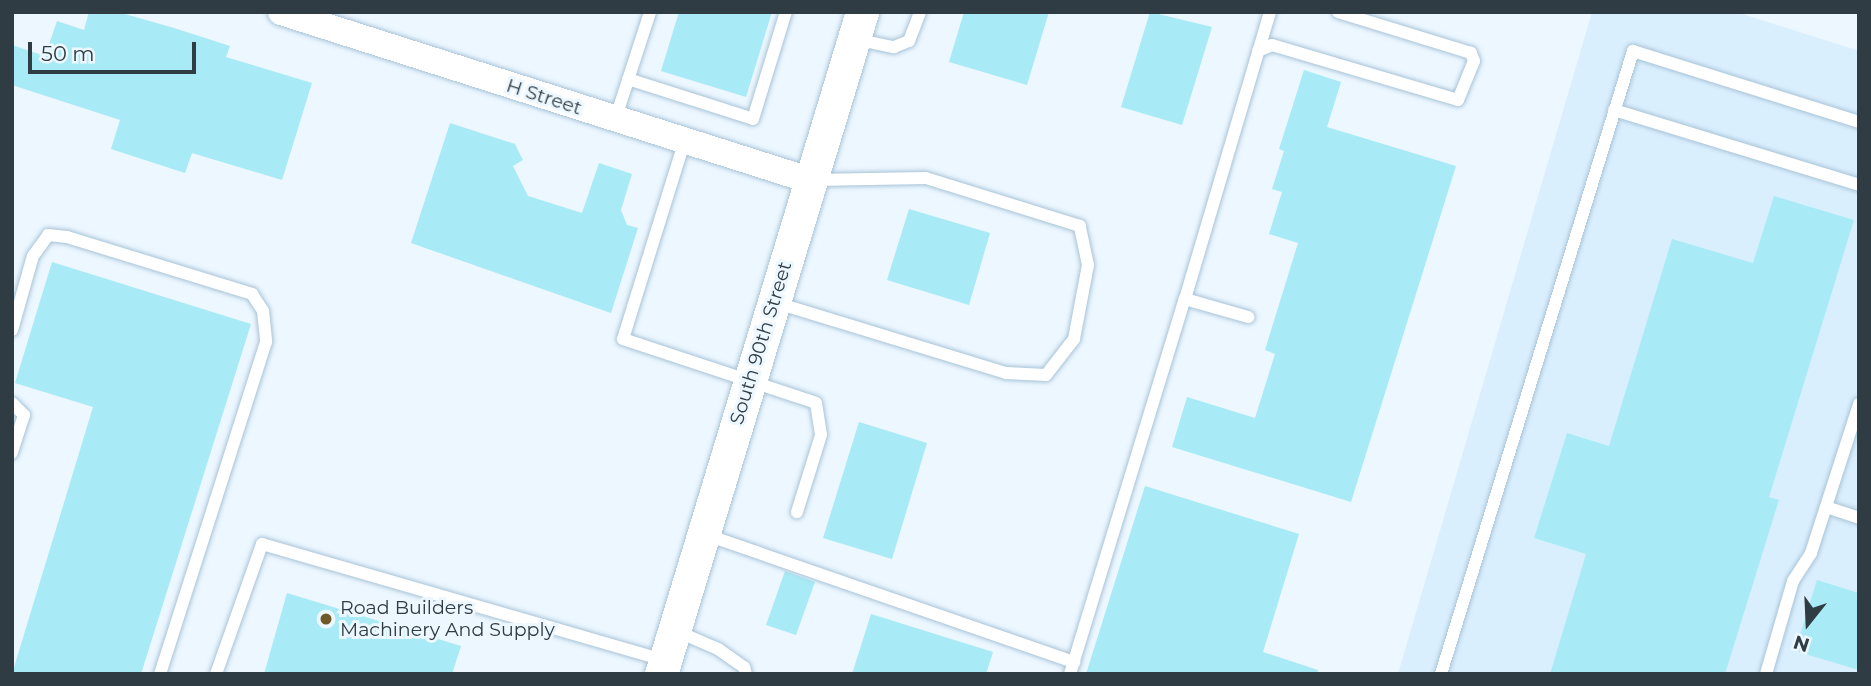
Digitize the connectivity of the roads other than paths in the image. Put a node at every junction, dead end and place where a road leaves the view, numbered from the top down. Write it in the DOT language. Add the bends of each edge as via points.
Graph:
graph roads {
  1 [pos="281,12"];
  2 [pos="650,12"];
  3 [pos="786,12"];
  4 [pos="920,12"];
  5 [pos="1270,12"];
  6 [pos="1338,12"];
  7 [pos="858,26"];
  8 [pos="1258,51"];
  9 [pos="628,79"];
  10 [pos="1614,110"];
  11 [pos="615,120"];
  12 [pos="1859,122"];
  13 [pos="684,143"];
  14 [pos="809,180"];
  15 [pos="1859,185"];
  16 [pos="1185,299"];
  17 [pos="773,302"];
  18 [pos="1248,317"];
  19 [pos="12,330"];
  20 [pos="750,381"];
  21 [pos="12,403"];
  22 [pos="1859,404"];
  23 [pos="12,453"];
  24 [pos="1826,507"];
  25 [pos="797,512"];
  26 [pos="1859,518"];
  27 [pos="704,534"];
  28 [pos="667,655"];
  29 [pos="1072,668"];
  30 [pos="160,674"];
  31 [pos="216,674"];
  32 [pos="746,674"];
  33 [pos="1441,674"];
  34 [pos="1766,674"];
  1 -- 11 [label="street, H Street"];
  2 -- 9 [label="lane"];
  3 -- 9 [label="lane" via="753,119"];
  4 -- 7 [label="lane" via="909,41 894,47"];
  5 -- 8 [label="lane"];
  6 -- 8 [label="lane" via="1471,53 1474,61 1458,100 1272,45"];
  7 -- 14 [label="street, South 90th Street"];
  8 -- 16 [label="lane"];
  9 -- 11 [label="lane"];
  10 -- 12 [label="lane" via="1633,51"];
  10 -- 15 [label="lane"];
  10 -- 33 [label="lane"];
  11 -- 13 [label="street, H Street"];
  13 -- 14 [label="street, H Street"];
  13 -- 20 [label="lane" via="624,339"];
  14 -- 17 [label="street, South 90th Street"];
  14 -- 17 [label="lane" via="926,178 1080,226 1088,265 1074,339 1045,375 1006,373"];
  16 -- 18 [label="lane"];
  16 -- 29 [label="lane"];
  17 -- 20 [label="street, South 90th Street"];
  19 -- 30 [label="lane" via="33,257 48,235 252,294 263,311 266,342"];
  20 -- 25 [label="lane" via="816,403 821,435"];
  20 -- 27 [label="street, South 90th Street"];
  21 -- 23 [label="lane" via="24,415"];
  22 -- 24 [label="lane"];
  24 -- 26 [label="lane"];
  24 -- 34 [label="lane" via="1811,553 1793,581"];
  27 -- 28 [label="street, South 90th Street"];
  27 -- 29 [label="lane"];
  28 -- 31 [label="lane" via="262,544"];
  28 -- 32 [label="lane" via="718,649 744,667"];
}
